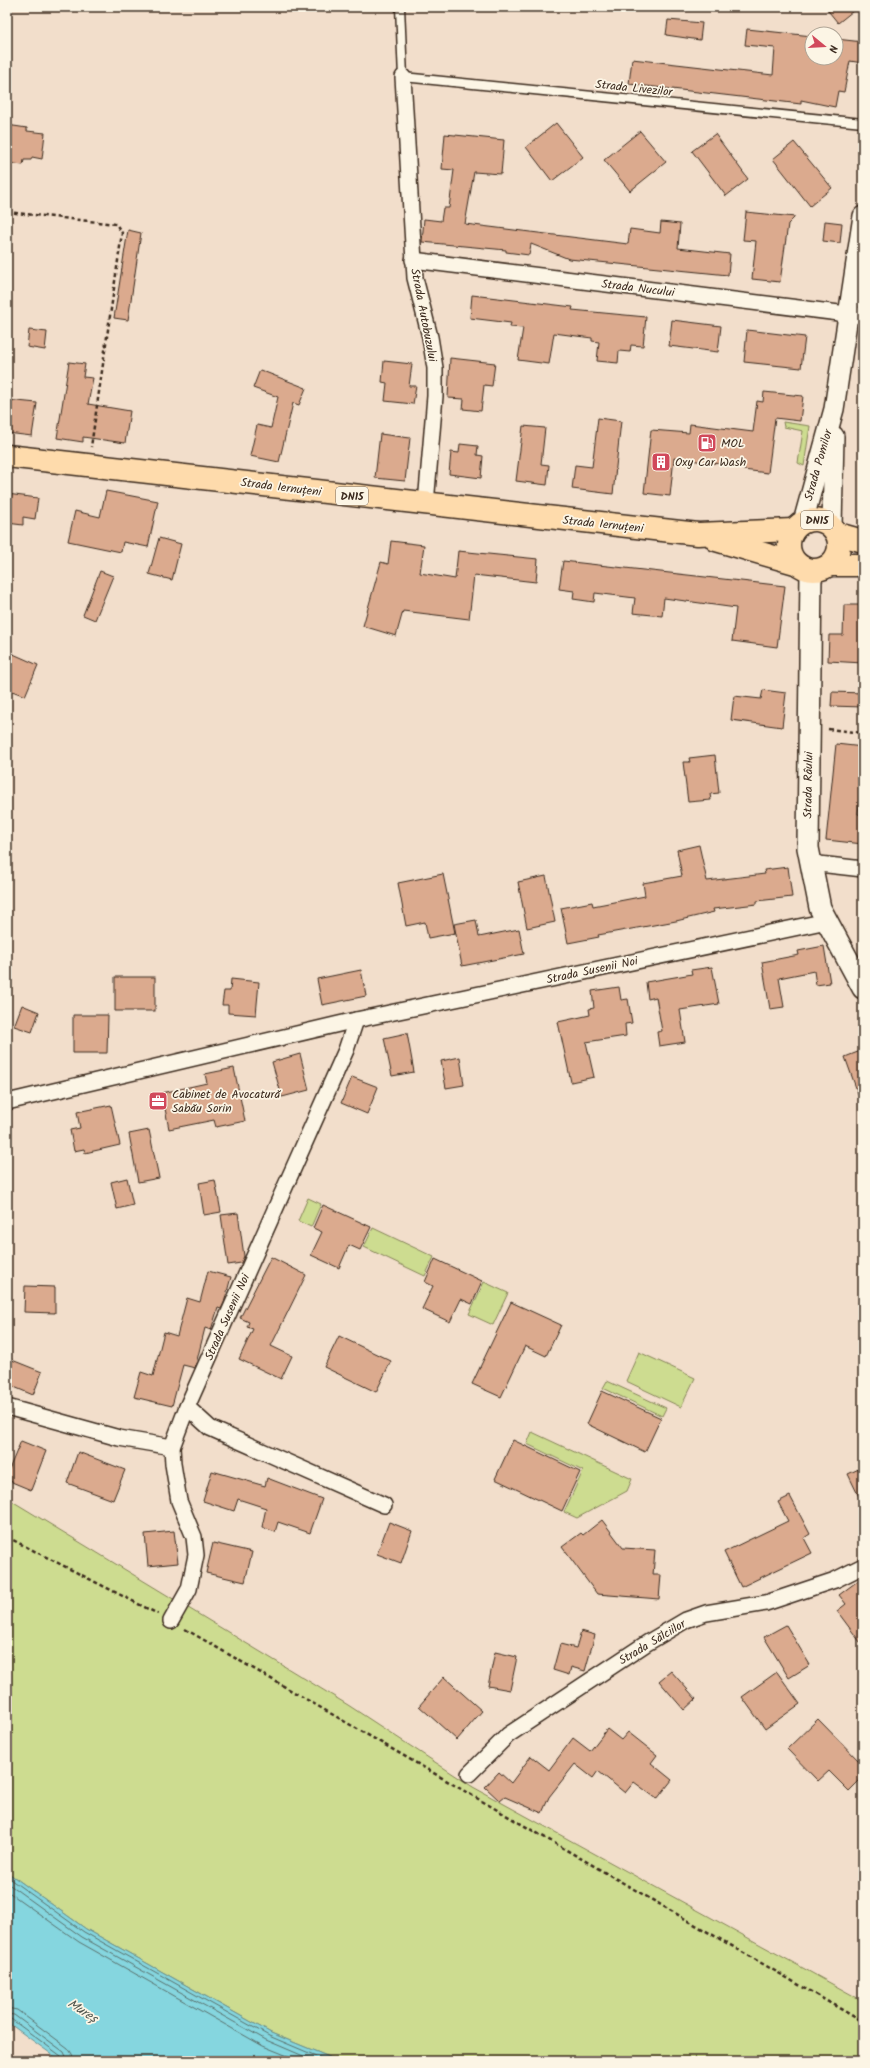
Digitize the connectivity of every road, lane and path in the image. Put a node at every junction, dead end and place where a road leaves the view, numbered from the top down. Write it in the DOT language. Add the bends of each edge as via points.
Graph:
graph roads {
  1 [pos="400,7"];
  2 [pos="403,77"];
  3 [pos="863,123"];
  4 [pos="7,212"];
  5 [pos="863,216"];
  6 [pos="414,260"];
  7 [pos="856,315"];
  8 [pos="834,409"];
  9 [pos="7,456"];
  10 [pos="88,465"];
  11 [pos="426,504"];
  12 [pos="798,526"];
  13 [pos="835,530"];
  14 [pos="698,534"];
  15 [pos="863,541"];
  16 [pos="863,565"];
  17 [pos="812,566"];
  18 [pos="822,729"];
  19 [pos="863,733"];
  20 [pos="810,863"];
  21 [pos="863,869"];
  22 [pos="827,921"];
  23 [pos="863,988"];
  24 [pos="356,1020"];
  25 [pos="7,1102"];
  26 [pos="7,1407"];
  27 [pos="187,1407"];
  28 [pos="172,1447"];
  29 [pos="384,1506"];
  30 [pos="7,1537"];
  31 [pos="863,1566"];
  32 [pos="171,1621"];
  33 [pos="469,1774"];
  34 [pos="863,2022"];
  1 -- 2 [label="lane"];
  2 -- 3 [label="lane, Strada Livezilor"];
  2 -- 6 [label="street, Strada Autobuzului"];
  4 -- 10 [label="path" via="116,224 122,232"];
  5 -- 7 [label="street, Strada Pomilor"];
  6 -- 7 [label="street, Strada Nucului"];
  6 -- 11 [label="street, Strada Autobuzului" via="415,278 430,337 434,368 435,403"];
  7 -- 8 [label="street, Strada Pomilor"];
  8 -- 12 [label="street, Strada Pomilor"];
  8 -- 13 [label="street, Strada Pomilor"];
  9 -- 10 [label="main road, Strada Iernuțeni / DN15"];
  10 -- 11 [label="main road, Strada Iernuțeni / DN15"];
  11 -- 14 [label="main road, Strada Iernuțeni / DN15"];
  12 -- 13 [label="main road, DN15" via="818,520"];
  12 -- 14 [label="main road, Strada Iernuțeni / DN15"];
  12 -- 17 [label="main road, DN15" via="790,538 791,555"];
  13 -- 15 [label="main road, DN15"];
  13 -- 17 [label="main road, DN15" via="839,551"];
  14 -- 17 [label="main road, Strada Iernuțeni / DN15"];
  16 -- 17 [label="main road, Strada Iernuțeni / DN15"];
  17 -- 20 [label="main road, Strada Râului" via="807,835"];
  18 -- 19 [label="path"];
  20 -- 21 [label="street"];
  20 -- 22 [label="main road, Strada Râului" via="820,908"];
  22 -- 23 [label="main road, Strada Râului"];
  22 -- 24 [label="street, Strada Susenii Noi"];
  24 -- 25 [label="street, Strada Susenii Noi"];
  24 -- 27 [label="street, Strada Susenii Noi" via="346,1050"];
  26 -- 28 [label="street" via="119,1438"];
  27 -- 28 [label="street, Strada Susenii Noi"];
  27 -- 29 [label="street" via="210,1428"];
  28 -- 32 [label="street, Strada Susenii Noi" via="179,1501 194,1537 196,1555 189,1589"];
  30 -- 32 [label="path"];
  31 -- 33 [label="street, Strada Sălciilor" via="835,1580 766,1603 706,1613 686,1620 647,1642 508,1735"];
  32 -- 34 [label="path"];
}
